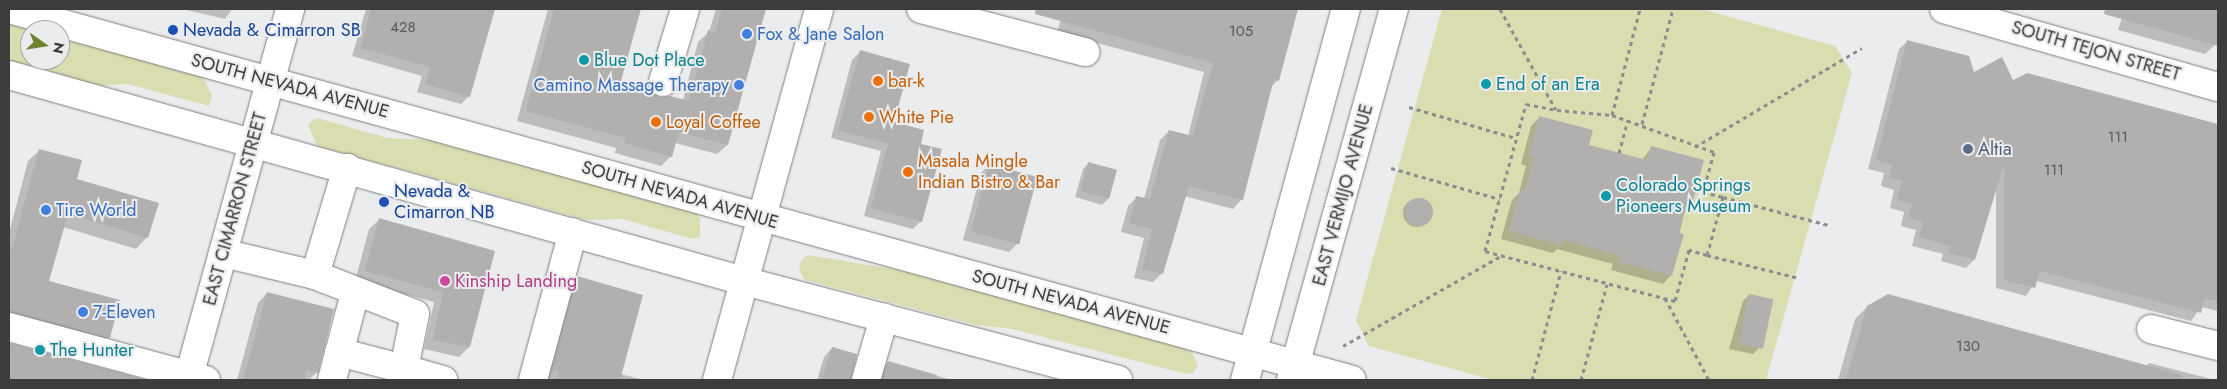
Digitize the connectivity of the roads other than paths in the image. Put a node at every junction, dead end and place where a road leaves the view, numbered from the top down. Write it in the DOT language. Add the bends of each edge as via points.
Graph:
graph roads {
  1 [pos="9,9"];
  2 [pos="290,9"];
  3 [pos="685,9"];
  4 [pos="819,9"];
  5 [pos="921,9"];
  6 [pos="1346,9"];
  7 [pos="1394,9"];
  8 [pos="1944,9"];
  9 [pos="1086,52"];
  10 [pos="9,75"];
  11 [pos="270,80"];
  12 [pos="663,82"];
  13 [pos="2218,87"];
  14 [pos="253,142"];
  15 [pos="347,168"];
  16 [pos="761,218"];
  17 [pos="573,232"];
  18 [pos="223,253"];
  19 [pos="315,276"];
  20 [pos="744,281"];
  21 [pos="354,293"];
  22 [pos="884,318"];
  23 [pos="9,327"];
  24 [pos="2151,329"];
  25 [pos="2218,346"];
  26 [pos="339,352"];
  27 [pos="1253,352"];
  28 [pos="404,369"];
  29 [pos="1293,372"];
  30 [pos="1094,377"];
  31 [pos="195,379"];
  32 [pos="332,380"];
  33 [pos="443,380"];
  34 [pos="533,380"];
  35 [pos="717,380"];
  36 [pos="866,380"];
  37 [pos="1118,380"];
  38 [pos="1245,380"];
  39 [pos="1352,380"];
  1 -- 11 [label="main road, SOUTH NEVADA AVENUE"];
  2 -- 11 [label="main road, EAST CIMARRON STREET"];
  3 -- 12 [label="main road"];
  4 -- 16 [label="main road"];
  5 -- 9 [label="main road"];
  6 -- 27 [label="main road"];
  7 -- 29 [label="main road, EAST VERMIJO AVENUE"];
  8 -- 13 [label="main road, SOUTH TEJON STREET"];
  10 -- 14 [label="main road"];
  11 -- 14 [label="main road, EAST CIMARRON STREET"];
  11 -- 16 [label="main road, SOUTH NEVADA AVENUE"];
  14 -- 15 [label="main road"];
  14 -- 18 [label="main road, EAST CIMARRON STREET"];
  15 -- 17 [label="main road"];
  15 -- 19 [label="main road"];
  16 -- 20 [label="main road"];
  16 -- 27 [label="main road, SOUTH NEVADA AVENUE"];
  17 -- 20 [label="main road"];
  17 -- 34 [label="main road"];
  18 -- 19 [label="main road"];
  18 -- 31 [label="main road, EAST CIMARRON STREET"];
  19 -- 21 [label="main road"];
  20 -- 22 [label="main road"];
  20 -- 35 [label="main road"];
  21 -- 26 [label="main road"];
  21 -- 28 [label="main road" via="415,314"];
  22 -- 30 [label="main road"];
  22 -- 36 [label="main road"];
  23 -- 31 [label="main road"];
  24 -- 25 [label="main road"];
  26 -- 28 [label="main road"];
  26 -- 32 [label="main road"];
  27 -- 29 [label="main road, SOUTH NEVADA AVENUE"];
  27 -- 38 [label="main road"];
  28 -- 33 [label="main road"];
  29 -- 39 [label="main road, SOUTH NEVADA AVENUE"];
  30 -- 37 [label="main road"];
}
